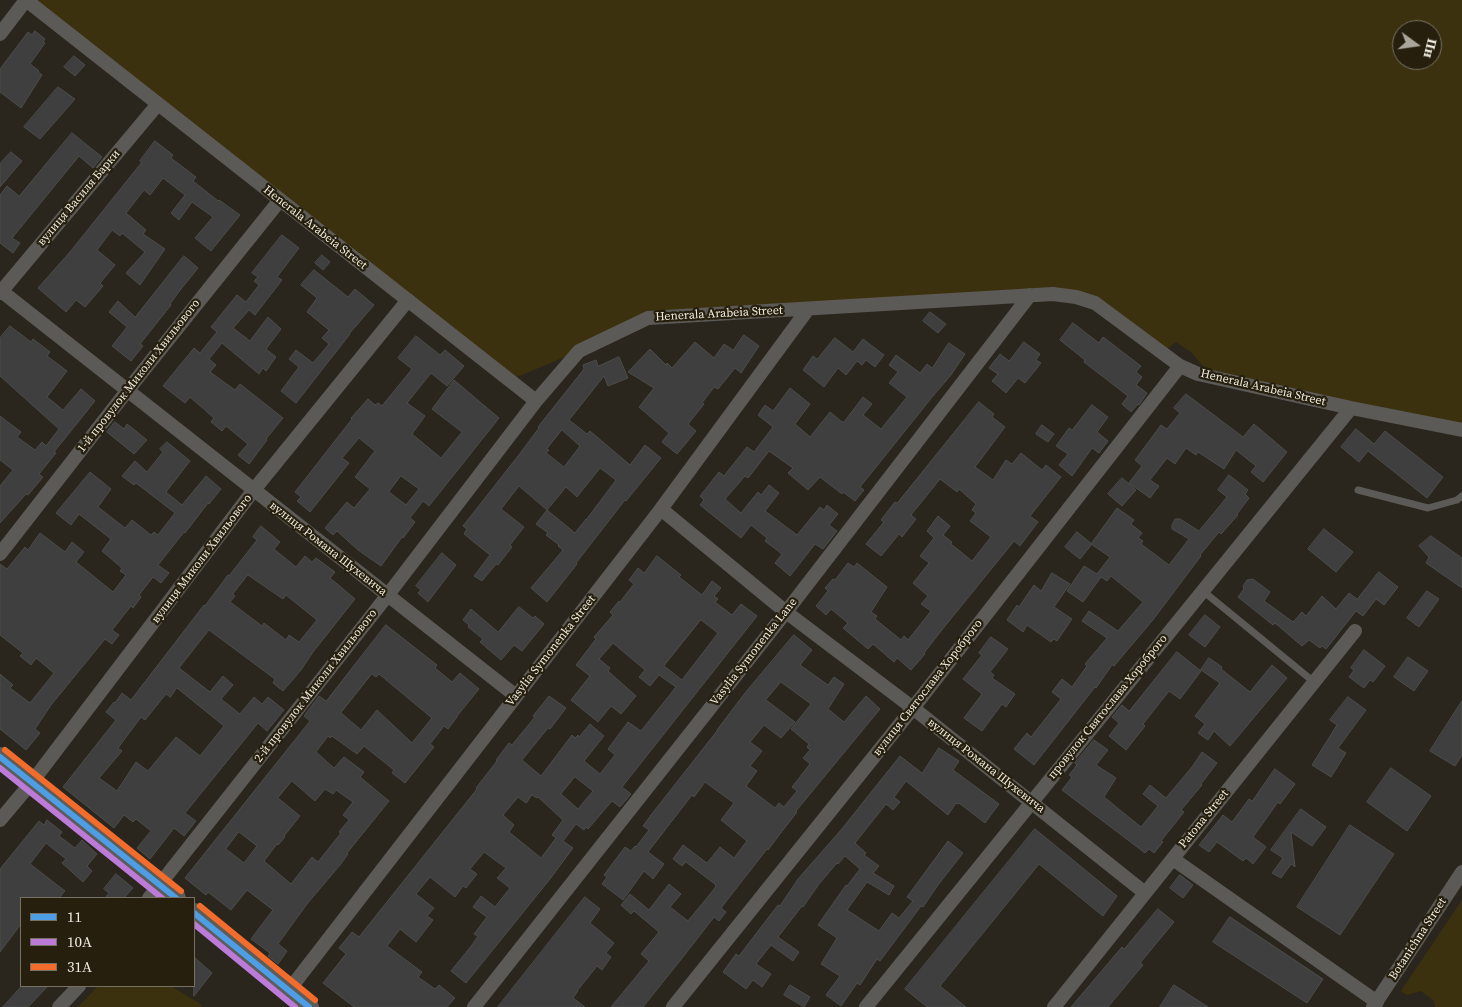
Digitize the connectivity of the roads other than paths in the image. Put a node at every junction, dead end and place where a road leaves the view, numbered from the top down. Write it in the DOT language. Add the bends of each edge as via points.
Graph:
graph roads {
  1 [pos="26,0"];
  2 [pos="0,34"];
  3 [pos="158,104"];
  4 [pos="280,200"];
  5 [pos="0,291"];
  6 [pos="1030,295"];
  7 [pos="408,300"];
  8 [pos="808,309"];
  9 [pos="1180,366"];
  10 [pos="127,391"];
  11 [pos="536,402"];
  12 [pos="1351,408"];
  13 [pos="1462,430"];
  14 [pos="1358,490"];
  15 [pos="253,491"];
  16 [pos="1462,496"];
  17 [pos="661,509"];
  18 [pos="0,554"];
  19 [pos="1202,591"];
  20 [pos="388,596"];
  21 [pos="786,612"];
  22 [pos="1354,632"];
  23 [pos="1314,682"];
  24 [pos="516,696"];
  25 [pos="913,708"];
  26 [pos="0,757"];
  27 [pos="32,782"];
  28 [pos="1031,802"];
  29 [pos="0,820"];
  30 [pos="1172,859"];
  31 [pos="1462,872"];
  32 [pos="154,891"];
  33 [pos="1146,892"];
  34 [pos="173,897"];
  35 [pos="195,914"];
  36 [pos="78,987"];
  37 [pos="288,990"];
  38 [pos="1378,1005"];
  39 [pos="59,1007"];
  40 [pos="309,1007"];
  41 [pos="474,1007"];
  42 [pos="673,1007"];
  43 [pos="866,1007"];
  44 [pos="1054,1007"];
  1 -- 2 [label="street"];
  1 -- 3 [label="street, Henerala Arabeia Street"];
  3 -- 4 [label="street, Henerala Arabeia Street"];
  3 -- 5 [label="street, вулиця Василя Барки"];
  4 -- 7 [label="street, Henerala Arabeia Street"];
  4 -- 10 [label="street, 1-й провулок Миколи Хвильового"];
  5 -- 10 [label="street, вулиця Романа Шухевича"];
  6 -- 8 [label="street, Henerala Arabeia Street"];
  6 -- 9 [label="street, Henerala Arabeia Street" via="1054,294 1095,303"];
  6 -- 21 [label="street, Vasylia Symonenka Lane"];
  7 -- 11 [label="street, Henerala Arabeia Street"];
  7 -- 15 [label="street, вулиця Миколи Хвильового"];
  8 -- 11 [label="street, Henerala Arabeia Street" via="648,318 579,351"];
  8 -- 17 [label="street, Vasylia Symonenka Street"];
  9 -- 12 [label="street, Henerala Arabeia Street" via="1198,374"];
  9 -- 25 [label="street, вулиця Святослава Хороброго"];
  10 -- 15 [label="street, вулиця Романа Шухевича"];
  10 -- 18 [label="street, 1-й провулок Миколи Хвильового"];
  11 -- 20 [label="street, 2-й провулок Миколи Хвильового"];
  12 -- 13 [label="street, Henerala Arabeia Street"];
  12 -- 19 [label="street, провулок Святослава Хороброго"];
  14 -- 16 [label="lane" via="1428,508"];
  15 -- 20 [label="street, вулиця Романа Шухевича"];
  15 -- 27 [label="street, вулиця Миколи Хвильового"];
  17 -- 21 [label="street, вулиця Романа Шухевича"];
  17 -- 24 [label="street, Vasylia Symonenka Street"];
  19 -- 23 [label="lane"];
  19 -- 28 [label="street, провулок Святослава Хороброго"];
  20 -- 24 [label="street, вулиця Романа Шухевича"];
  20 -- 32 [label="street, 2-й провулок Миколи Хвильового"];
  21 -- 25 [label="street, вулиця Романа Шухевича"];
  21 -- 41 [label="street, Vasylia Symonenka Lane"];
  22 -- 23 [label="street, Patona Street"];
  23 -- 30 [label="street, Patona Street"];
  24 -- 37 [label="street, Vasylia Symonenka Street"];
  25 -- 28 [label="street, вулиця Романа Шухевича"];
  25 -- 42 [label="street, вулиця Святослава Хороброго"];
  26 -- 27 [label="street"];
  27 -- 29 [label="street, вулиця Миколи Хвильового"];
  27 -- 32 [label="street"];
  28 -- 33 [label="street, вулиця Романа Шухевича"];
  28 -- 43 [label="street, провулок Святослава Хороброго"];
  30 -- 33 [label="street, Patona Street"];
  30 -- 38 [label="street"];
  31 -- 38 [label="street, Botanichna Street"];
  32 -- 34 [label="street"];
  33 -- 44 [label="street, Patona Street"];
  35 -- 37 [label="street"];
  36 -- 39 [label="street"];
  37 -- 40 [label="street"];
}
